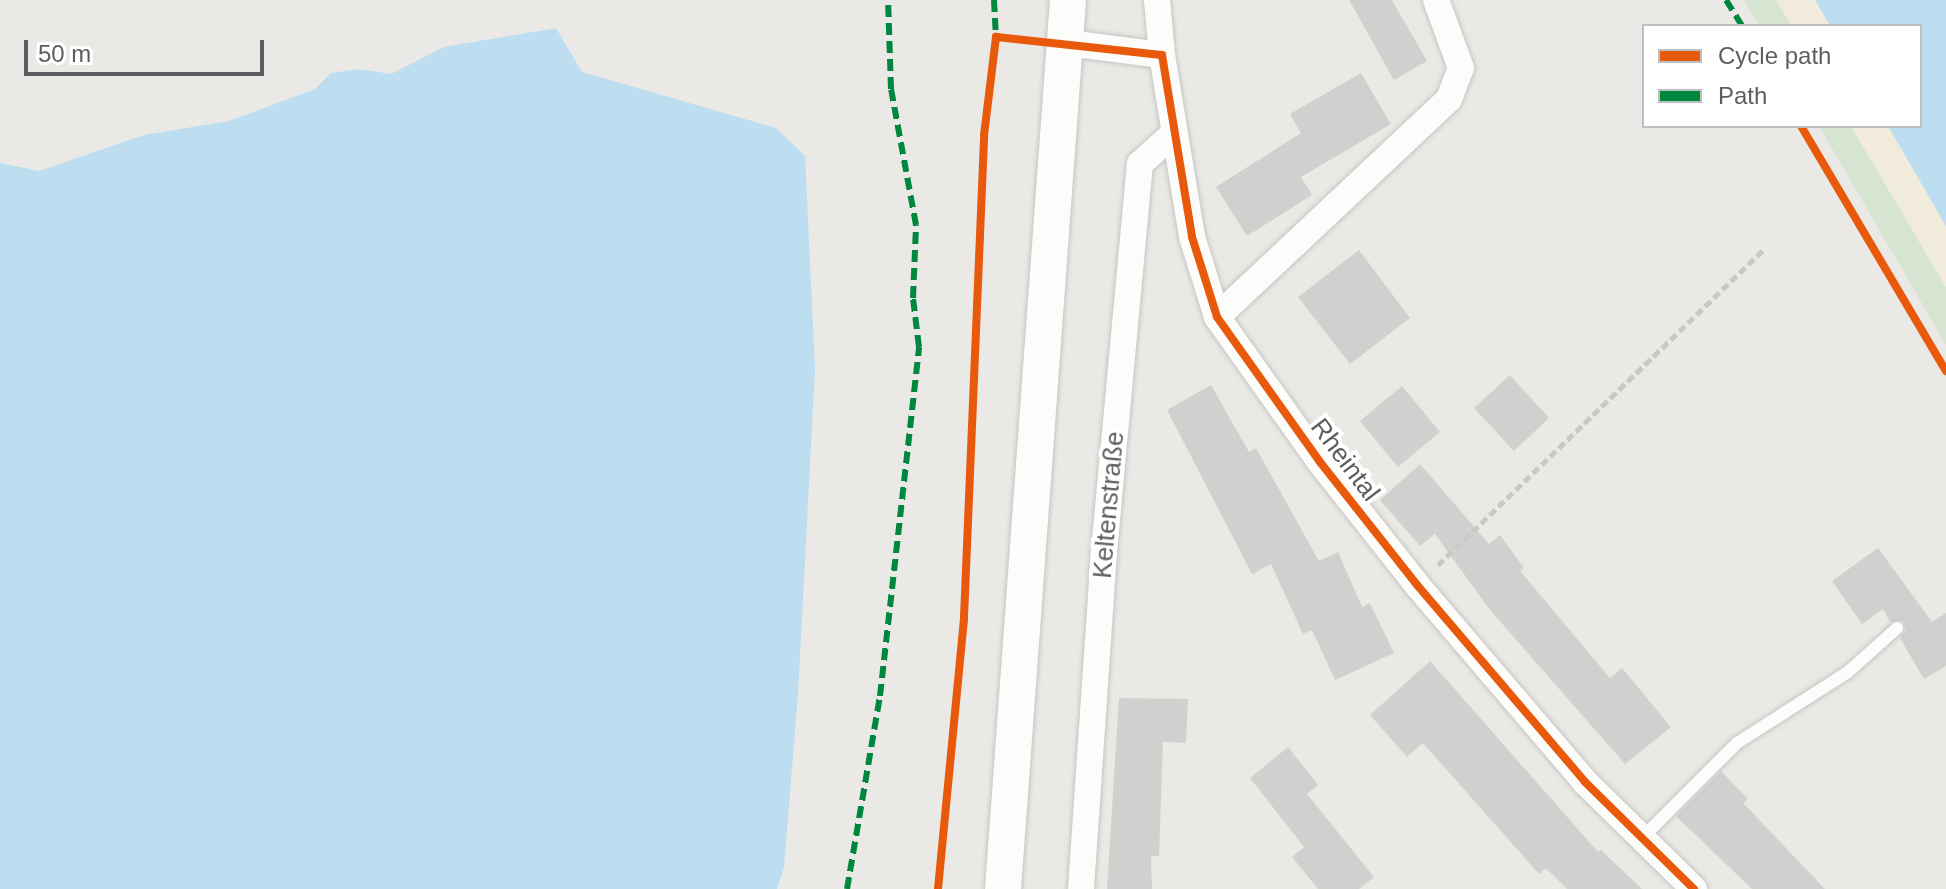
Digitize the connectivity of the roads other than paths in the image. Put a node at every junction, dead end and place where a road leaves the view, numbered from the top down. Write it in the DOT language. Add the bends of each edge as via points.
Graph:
graph roads {
  1 [pos="1068,0"];
  2 [pos="1157,0"];
  3 [pos="1436,0"];
  4 [pos="1068,43"];
  5 [pos="1162,55"];
  6 [pos="1172,135"];
  7 [pos="1217,317"];
  8 [pos="1897,628"];
  9 [pos="1642,838"];
  10 [pos="1003,889"];
  11 [pos="1081,889"];
  12 [pos="1694,889"];
  1 -- 4 [label="street"];
  2 -- 5 [label="street, Rheintal"];
  3 -- 7 [label="street" via="1461,68 1449,99"];
  4 -- 5 [label="street"];
  4 -- 10 [label="street"];
  5 -- 6 [label="street, Rheintal"];
  6 -- 7 [label="street, Rheintal" via="1192,237"];
  6 -- 11 [label="street, Keltenstraße" via="1140,164 1104,551"];
  7 -- 9 [label="street, Rheintal" via="1320,462 1417,585 1585,782"];
  8 -- 9 [label="lane" via="1848,672 1737,743"];
  9 -- 12 [label="street, Rheintal"];
}
